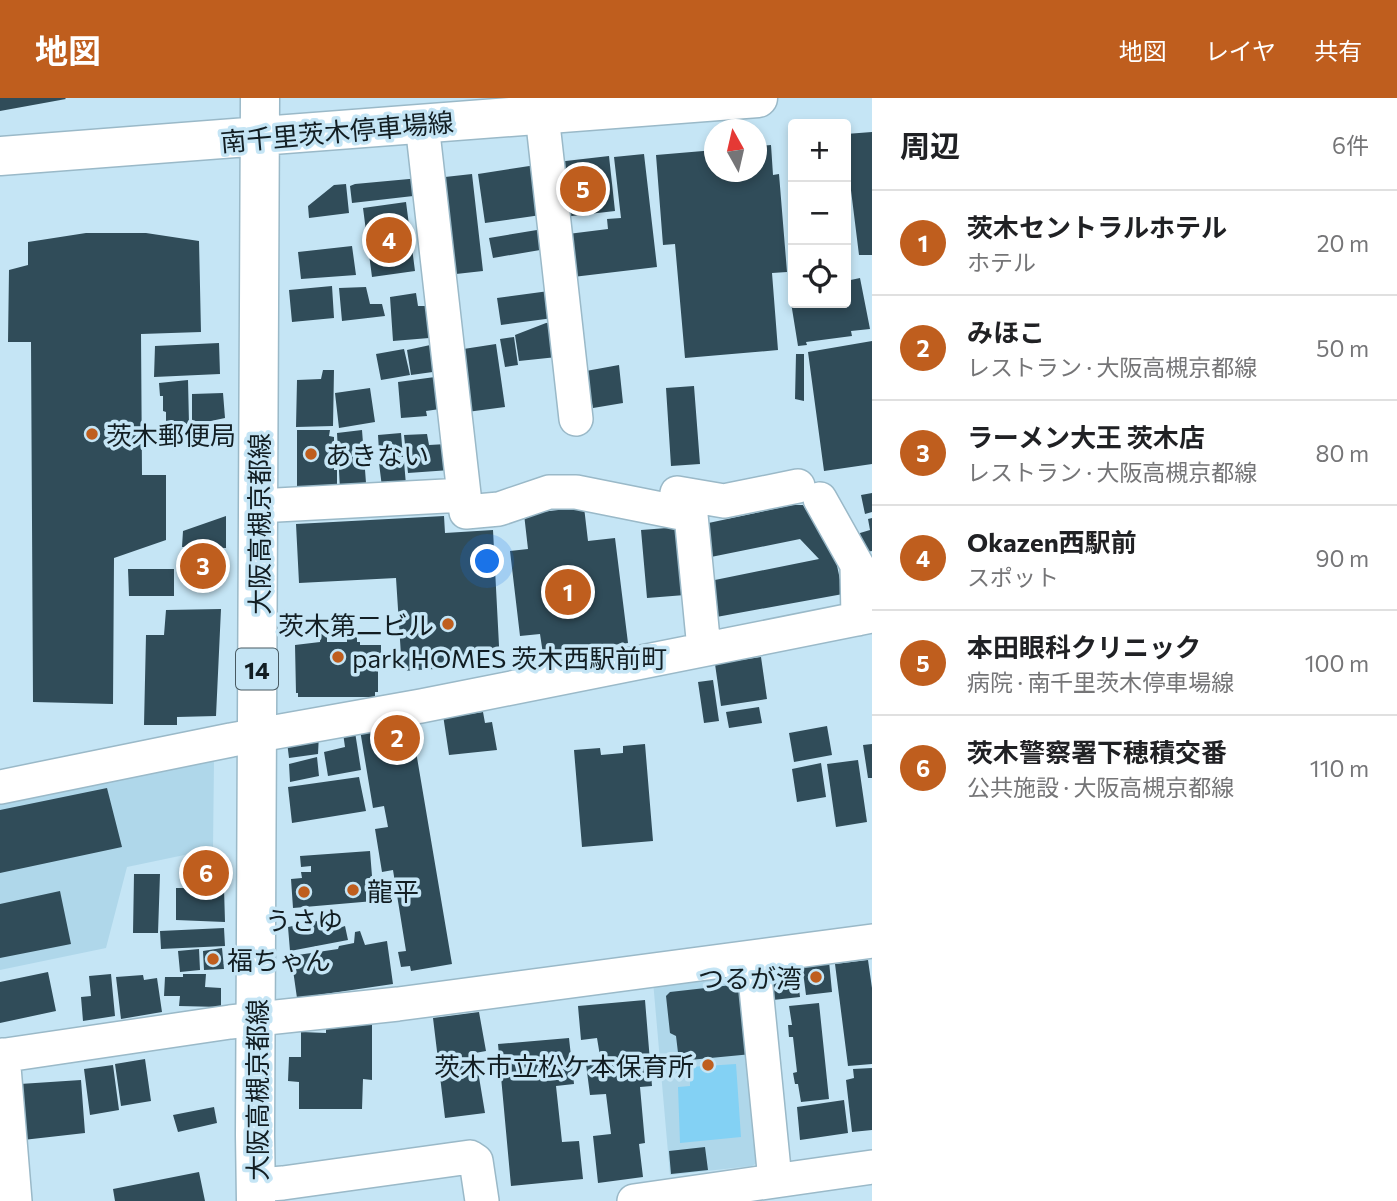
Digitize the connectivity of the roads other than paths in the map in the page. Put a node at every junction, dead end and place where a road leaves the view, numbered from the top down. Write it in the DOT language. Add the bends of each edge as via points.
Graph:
graph roads {
  1 [pos="260,98"];
  2 [pos="758,98"];
  3 [pos="461,109"];
  4 [pos="542,116"];
  5 [pos="422,124"];
  6 [pos="259,137"];
  7 [pos="0,156"];
  8 [pos="576,419"];
  9 [pos="464,495"];
  10 [pos="685,501"];
  11 [pos="258,506"];
  12 [pos="865,618"];
  13 [pos="704,649"];
  14 [pos="257,735"];
  15 [pos="0,787"];
  16 [pos="872,941"];
  17 [pos="753,958"];
  18 [pos="256,1019"];
  19 [pos="2,1056"];
  20 [pos="872,1167"];
  21 [pos="775,1180"];
  22 [pos="256,1193"];
  23 [pos="15,1201"];
  24 [pos="482,1201"];
  25 [pos="634,1201"];
  1 -- 6 [label="main road, 大阪高槻京都線 / 14"];
  2 -- 4 [label="main road, 南千里茨木停車場線"];
  3 -- 4 [label="main road, 南千里茨木停車場線"];
  3 -- 5 [label="main road, 南千里茨木停車場線"];
  4 -- 8 [label="street"];
  5 -- 6 [label="main road, 南千里茨木停車場線"];
  5 -- 9 [label="street"];
  6 -- 7 [label="main road, 南千里茨木停車場線"];
  6 -- 11 [label="main road, 大阪高槻京都線 / 14"];
  9 -- 10 [label="street" via="466,512 499,509 549,492"];
  9 -- 11 [label="street"];
  10 -- 12 [label="street" via="809,492 857,565"];
  10 -- 13 [label="street"];
  11 -- 14 [label="main road, 大阪高槻京都線 / 14"];
  12 -- 13 [label="street"];
  13 -- 14 [label="street"];
  14 -- 15 [label="street"];
  14 -- 18 [label="main road, 大阪高槻京都線 / 14"];
  16 -- 17 [label="street"];
  17 -- 18 [label="street"];
  17 -- 21 [label="street"];
  18 -- 19 [label="street"];
  18 -- 22 [label="main road, 大阪高槻京都線 / 14"];
  19 -- 23 [label="street"];
  20 -- 21 [label="street"];
  21 -- 25 [label="street"];
  22 -- 24 [label="street" via="283,1183 470,1157 476,1161"];
}
